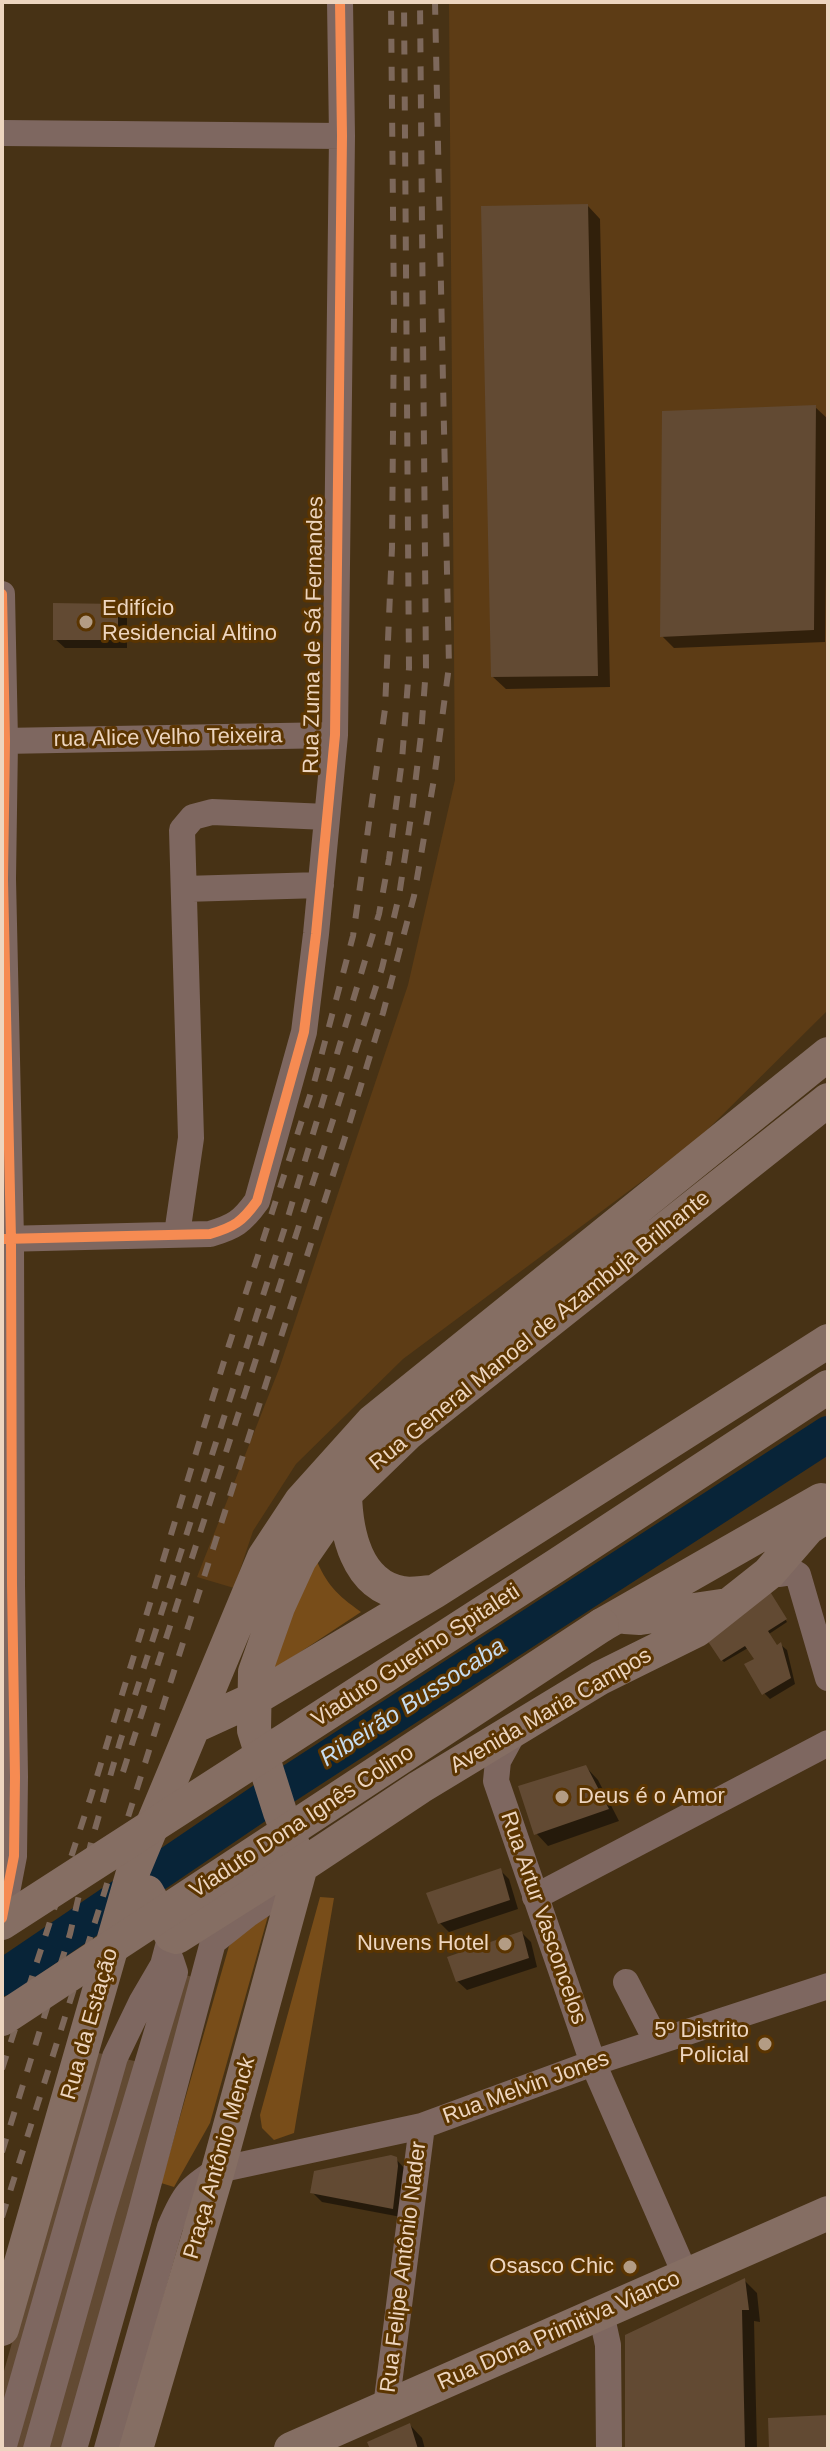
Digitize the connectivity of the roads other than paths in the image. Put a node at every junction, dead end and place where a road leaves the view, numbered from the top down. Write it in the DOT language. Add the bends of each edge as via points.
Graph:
graph roads {
  1 [pos="340,2"];
  2 [pos="2,133"];
  3 [pos="342,136"];
  4 [pos="2,594"];
  5 [pos="335,735"];
  6 [pos="4,741"];
  7 [pos="327,817"];
  8 [pos="3,879"];
  9 [pos="321,885"];
  10 [pos="184,889"];
  11 [pos="828,1054"];
  12 [pos="828,1100"];
  13 [pos="6,1168"];
  14 [pos="177,1234"];
  15 [pos="7,1239"];
  16 [pos="828,1341"];
  17 [pos="828,1387"];
  18 [pos="345,1494"];
  19 [pos="828,1496"];
  20 [pos="828,1515"];
  21 [pos="769,1573"];
  22 [pos="7,1584"];
  23 [pos="434,1592"];
  24 [pos="730,1605"];
  25 [pos="610,1621"];
  26 [pos="828,1678"];
  27 [pos="254,1699"];
  28 [pos="516,1728"];
  29 [pos="194,1729"];
  30 [pos="828,1743"];
  31 [pos="448,1769"];
  32 [pos="8,1778"];
  33 [pos="496,1781"];
  34 [pos="272,1789"];
  35 [pos="8,1860"];
  36 [pos="301,1866"];
  37 [pos="135,1882"];
  38 [pos="535,1897"];
  39 [pos="2,1920"];
  40 [pos="169,1942"];
  41 [pos="626,1982"];
  42 [pos="828,1986"];
  43 [pos="2,2019"];
  44 [pos="657,2042"];
  45 [pos="593,2063"];
  46 [pos="422,2126"];
  47 [pos="218,2170"];
  48 [pos="828,2213"];
  49 [pos="686,2276"];
  50 [pos="601,2313"];
  51 [pos="2,2329"];
  52 [pos="386,2407"];
  53 [pos="3,2449"];
  54 [pos="36,2449"];
  55 [pos="74,2449"];
  56 [pos="107,2449"];
  57 [pos="136,2449"];
  58 [pos="291,2449"];
  59 [pos="609,2449"];
  1 -- 3 [label="street, Rua Zuma de Sá Fernandes"];
  2 -- 3 [label="street"];
  3 -- 5 [label="street, Rua Zuma de Sá Fernandes"];
  4 -- 6 [label="street"];
  5 -- 6 [label="street, rua Alice Velho Teixeira"];
  5 -- 7 [label="street, Rua Zuma de Sá Fernandes"];
  6 -- 8 [label="street"];
  7 -- 9 [label="street, Rua Zuma de Sá Fernandes"];
  7 -- 10 [label="street" via="212,812 193,817 182,830"];
  8 -- 13 [label="street"];
  9 -- 10 [label="street"];
  9 -- 14 [label="street, Rua Zuma de Sá Fernandes" via="304,1032 257,1201 233,1227 210,1234"];
  10 -- 14 [label="street" via="191,1138"];
  11 -- 29 [label="main road, Rua General Manoel de Azambuja Brilhante" via="372,1422 301,1501 264,1557"];
  12 -- 18 [label="main road, Rua General Manoel de Azambuja Brilhante" via="407,1434"];
  13 -- 15 [label="street"];
  14 -- 15 [label="street"];
  15 -- 22 [label="street"];
  16 -- 23 [label="main road"];
  17 -- 39 [label="main road, Viaduto Guerino Spitaleti, bridge"];
  18 -- 23 [label="main road" via="349,1540 365,1570 383,1586 403,1593"];
  18 -- 27 [label="main road, Rua General Manoel de Azambuja Brilhante" via="300,1559 278,1607 255,1672"];
  19 -- 25 [label="main road"];
  20 -- 21 [label="main road, Avenida Maria Campos" via="808,1528"];
  21 -- 24 [label="main road, Avenida Maria Campos"];
  21 -- 26 [label="street" via="798,1575"];
  22 -- 32 [label="street"];
  23 -- 27 [label="main road"];
  24 -- 25 [label="main road"];
  24 -- 28 [label="main road, Avenida Maria Campos" via="697,1630"];
  25 -- 43 [label="main road, Viaduto Dona Ignês Colino, bridge"];
  27 -- 29 [label="main road"];
  27 -- 34 [label="main road, Rua General Manoel de Azambuja Brilhante" via="254,1730"];
  28 -- 31 [label="main road, Avenida Maria Campos"];
  28 -- 33 [label="street" via="498,1761"];
  29 -- 34 [label="main road" via="231,1740"];
  29 -- 37 [label="main road, Rua da Estação"];
  30 -- 38 [label="street"];
  31 -- 33 [label="street" via="480,1771"];
  31 -- 36 [label="main road, Avenida Maria Campos"];
  32 -- 35 [label="street"];
  33 -- 38 [label="street, Rua Artur Vasconcelos"];
  34 -- 36 [label="main road, Rua General Manoel de Azambuja Brilhante"];
  35 -- 39 [label="street"];
  36 -- 40 [label="main road, Avenida Maria Campos" via="272,1877"];
  36 -- 47 [label="main road, Praça Antônio Menck"];
  36 -- 55 [label="street" via="274,1897 213,1942"];
  37 -- 40 [label="main road"];
  37 -- 51 [label="main road, Rua da Estação"];
  38 -- 45 [label="street, Rua Artur Vasconcelos"];
  40 -- 53 [label="street" via="158,1977 115,2057"];
  40 -- 54 [label="street" via="175,1972"];
  41 -- 44 [label="street"];
  42 -- 44 [label="street, Rua Melvin Jones"];
  44 -- 45 [label="street, Rua Melvin Jones"];
  45 -- 46 [label="street, Rua Melvin Jones"];
  45 -- 49 [label="street, Rua Artur Vasconcelos"];
  46 -- 47 [label="street, Rua Melvin Jones"];
  46 -- 52 [label="street, Rua Felipe Antônio Nader"];
  47 -- 56 [label="street" via="182,2199 170,2227"];
  47 -- 57 [label="main road, Praça Antônio Menck"];
  48 -- 49 [label="main road, Rua Dona Primitiva Vianco"];
  49 -- 50 [label="main road, Rua Dona Primitiva Vianco"];
  50 -- 52 [label="main road, Rua Dona Primitiva Vianco"];
  50 -- 59 [label="street" via="608,2345"];
  52 -- 58 [label="main road, Rua Dona Primitiva Vianco"];
}
